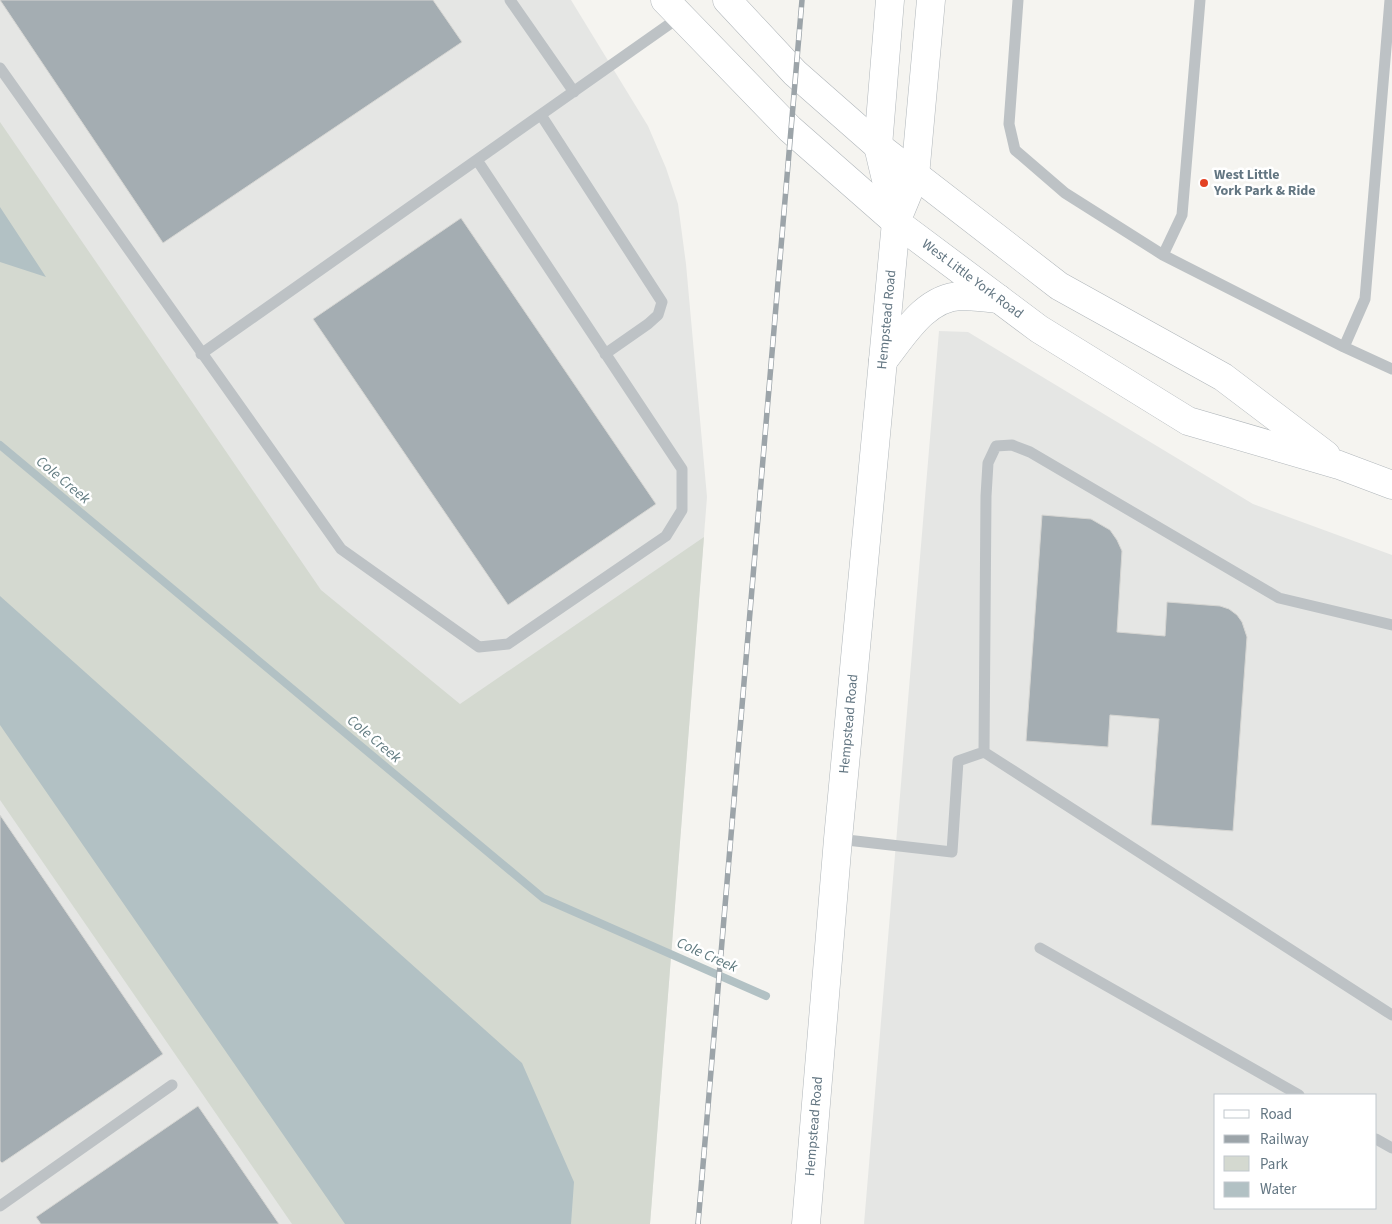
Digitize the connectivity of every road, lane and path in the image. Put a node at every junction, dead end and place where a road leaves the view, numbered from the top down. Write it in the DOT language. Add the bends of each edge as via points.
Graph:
graph roads {
  1 [pos="510,0"];
  2 [pos="727,0"];
  3 [pos="890,0"];
  4 [pos="931,0"];
  5 [pos="1018,0"];
  6 [pos="1200,0"];
  7 [pos="1390,0"];
  8 [pos="673,8"];
  9 [pos="0,68"];
  10 [pos="574,92"];
  11 [pos="541,115"];
  12 [pos="878,146"];
  13 [pos="477,160"];
  14 [pos="915,176"];
  15 [pos="896,222"];
  16 [pos="1163,255"];
  17 [pos="999,299"];
  18 [pos="1344,347"];
  19 [pos="201,354"];
  20 [pos="605,354"];
  21 [pos="883,360"];
  22 [pos="1392,369"];
  23 [pos="1339,465"];
  24 [pos="1392,486"];
  25 [pos="1392,625"];
  26 [pos="984,752"];
  27 [pos="838,839"];
  28 [pos="1040,948"];
  29 [pos="1392,1016"];
  30 [pos="172,1085"];
  31 [pos="1297,1094"];
  32 [pos="1377,1140"];
  33 [pos="1392,1148"];
  34 [pos="0,1206"];
  35 [pos="806,1224"];
  1 -- 10 [label="lane"];
  2 -- 12 [label="main road, West Little York Road" via="795,73"];
  3 -- 12 [label="main road, Hempstead Road"];
  4 -- 14 [label="main road, Hempstead Road"];
  5 -- 16 [label="lane" via="1009,124 1016,150 1065,193"];
  6 -- 16 [label="lane" via="1182,215"];
  7 -- 18 [label="lane" via="1365,299"];
  8 -- 10 [label="lane"];
  8 -- 15 [label="main road, West Little York Road" via="790,129"];
  9 -- 19 [label="lane"];
  10 -- 11 [label="lane"];
  11 -- 13 [label="lane"];
  11 -- 20 [label="lane" via="662,302 658,315"];
  12 -- 14 [label="main road, West Little York Road"];
  12 -- 15 [label="main road, Hempstead Road"];
  13 -- 19 [label="lane"];
  13 -- 20 [label="lane"];
  14 -- 15 [label="main road, Hempstead Road"];
  14 -- 23 [label="main road, West Little York Road" via="1060,286 1223,377"];
  15 -- 17 [label="main road, West Little York Road"];
  15 -- 21 [label="main road, Hempstead Road"];
  16 -- 18 [label="lane"];
  17 -- 21 [label="main road" via="960,296 944,299 924,311"];
  17 -- 23 [label="main road, West Little York Road" via="1039,329 1188,421"];
  18 -- 22 [label="lane"];
  19 -- 20 [label="lane" via="341,550 479,647 508,644 666,536 682,510 682,469"];
  21 -- 27 [label="main road, Hempstead Road"];
  23 -- 24 [label="main road, West Little York Road"];
  25 -- 26 [label="lane" via="1279,598 1030,452 1012,445 996,446 988,463 986,496"];
  26 -- 27 [label="lane" via="958,761 952,852"];
  26 -- 29 [label="lane"];
  27 -- 35 [label="main road, Hempstead Road"];
  28 -- 31 [label="lane"];
  30 -- 34 [label="lane"];
  32 -- 33 [label="lane"];
}
